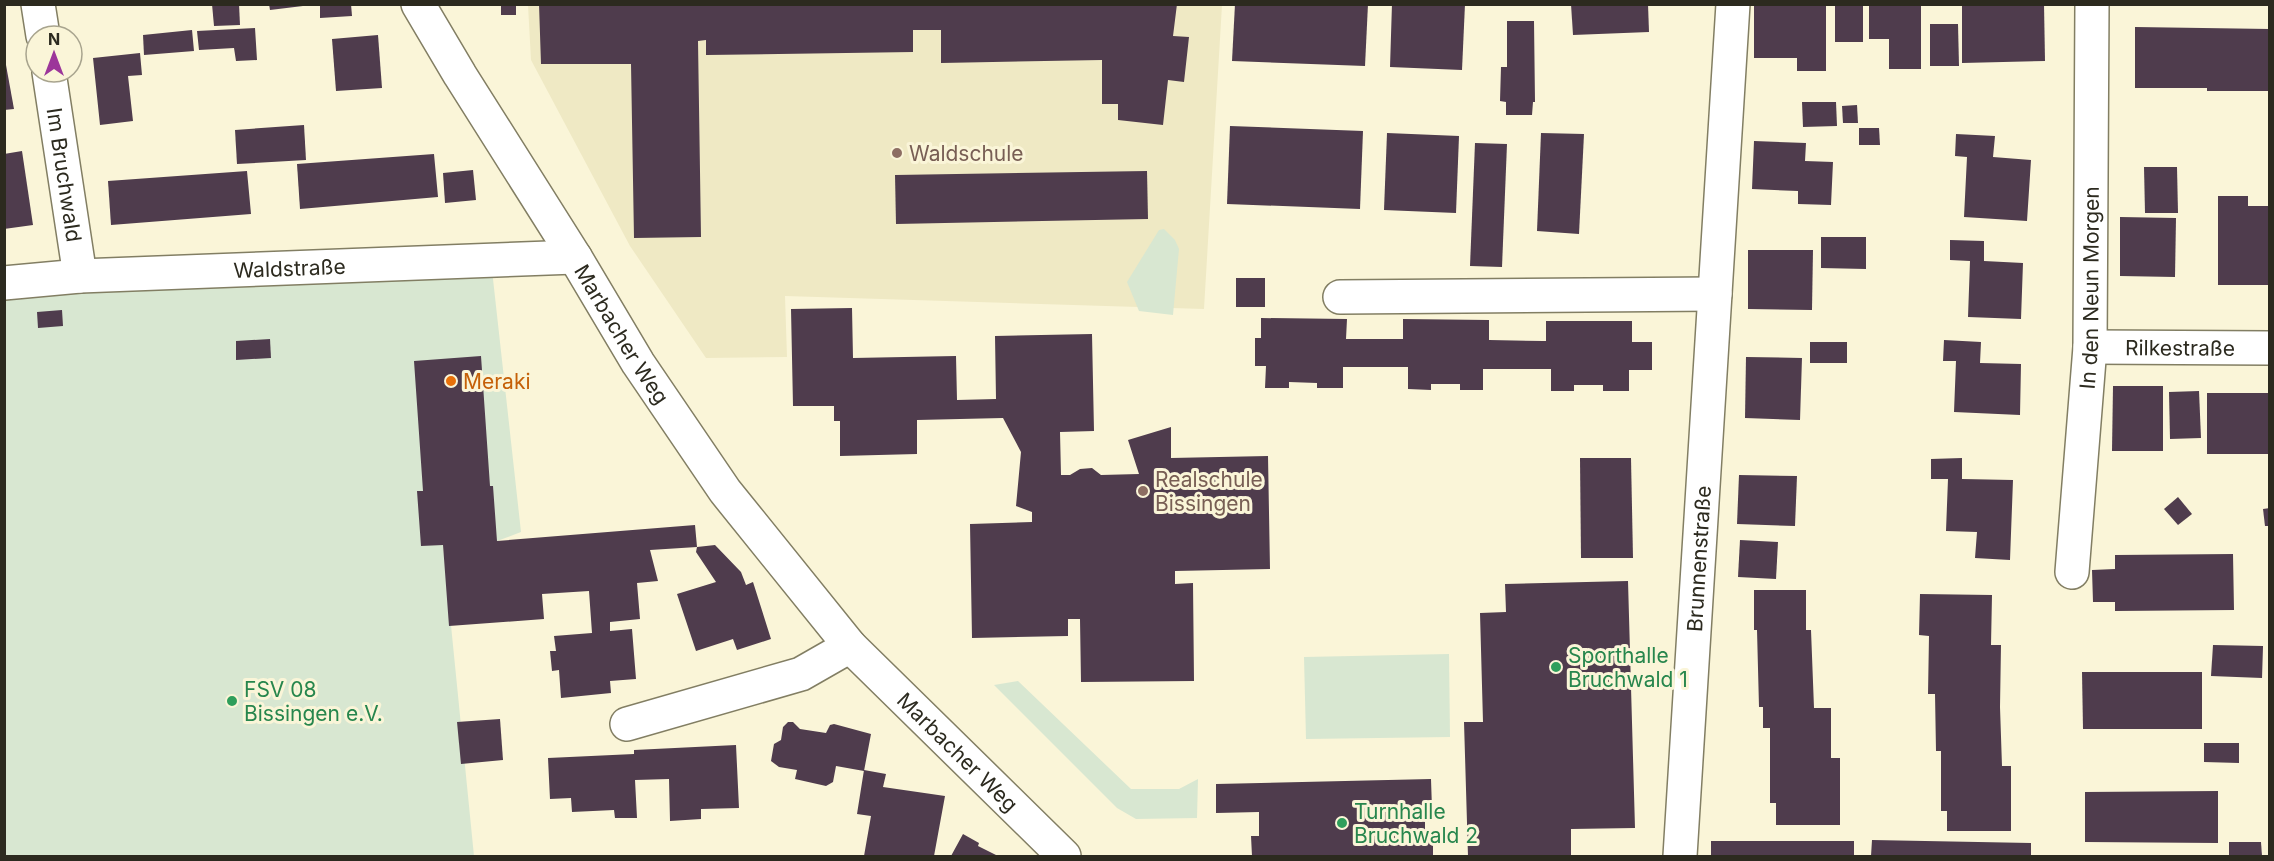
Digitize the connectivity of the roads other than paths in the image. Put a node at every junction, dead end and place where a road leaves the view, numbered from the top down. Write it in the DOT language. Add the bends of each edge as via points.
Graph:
graph roads {
  1 [pos="38,4"];
  2 [pos="418,4"];
  3 [pos="1733,4"];
  4 [pos="2092,4"];
  5 [pos="41,24"];
  6 [pos="51,84"];
  7 [pos="575,256"];
  8 [pos="80,276"];
  9 [pos="4,283"];
  10 [pos="1715,294"];
  11 [pos="1340,297"];
  12 [pos="2090,347"];
  13 [pos="2270,348"];
  14 [pos="2072,572"];
  15 [pos="850,646"];
  16 [pos="627,724"];
  17 [pos="1064,856"];
  18 [pos="1680,856"];
  1 -- 5 [label="street"];
  2 -- 7 [label="street, Marbacher Weg"];
  3 -- 10 [label="street, Brunnenstraße"];
  4 -- 12 [label="street, In den Neun Morgen"];
  6 -- 8 [label="street, Im Bruchwald"];
  7 -- 8 [label="street, Waldstraße"];
  7 -- 15 [label="street, Marbacher Weg" via="638,363 725,491"];
  8 -- 9 [label="street, Waldstraße"];
  10 -- 11 [label="street"];
  10 -- 18 [label="street, Brunnenstraße"];
  12 -- 13 [label="street, Rilkestraße"];
  12 -- 14 [label="street, In den Neun Morgen"];
  15 -- 16 [label="street" via="801,674"];
  15 -- 17 [label="street, Marbacher Weg"];
}
